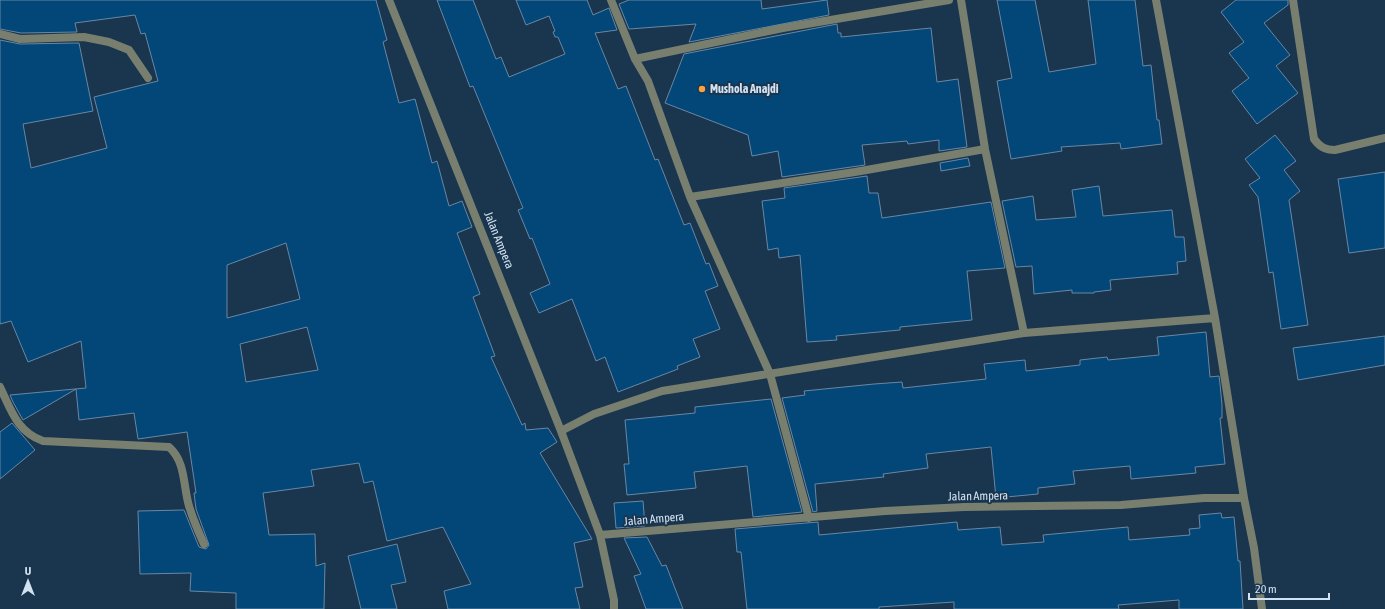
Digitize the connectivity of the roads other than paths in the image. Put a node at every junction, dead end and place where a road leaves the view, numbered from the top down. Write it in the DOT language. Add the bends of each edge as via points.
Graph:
graph roads {
  1 [pos="389,0"];
  2 [pos="611,0"];
  3 [pos="949,0"];
  4 [pos="961,0"];
  5 [pos="1156,0"];
  6 [pos="1293,0"];
  7 [pos="0,34"];
  8 [pos="635,59"];
  9 [pos="148,78"];
  10 [pos="1385,138"];
  11 [pos="985,149"];
  12 [pos="690,197"];
  13 [pos="1215,318"];
  14 [pos="1024,333"];
  15 [pos="770,374"];
  16 [pos="0,387"];
  17 [pos="561,431"];
  18 [pos="1244,498"];
  19 [pos="809,518"];
  20 [pos="600,535"];
  21 [pos="204,544"];
  22 [pos="614,609"];
  23 [pos="1262,609"];
  1 -- 17 [label="street, Jalan Ampera"];
  2 -- 8 [label="street"];
  3 -- 8 [label="street" via="783,28"];
  4 -- 11 [label="street"];
  5 -- 13 [label="street"];
  6 -- 10 [label="street" via="1314,139 1320,147 1335,150"];
  7 -- 9 [label="street" via="20,39 84,37 109,42 129,50"];
  8 -- 12 [label="street" via="648,81"];
  11 -- 12 [label="street"];
  11 -- 14 [label="street"];
  12 -- 15 [label="street"];
  13 -- 14 [label="street"];
  13 -- 18 [label="street"];
  14 -- 15 [label="street"];
  15 -- 17 [label="street" via="662,391 594,414"];
  15 -- 19 [label="street"];
  16 -- 21 [label="street" via="12,413 30,436 43,441 169,447 180,461 188,504"];
  17 -- 20 [label="street, Jalan Ampera"];
  18 -- 19 [label="street, Jalan Ampera" via="1204,498 1121,506 964,507"];
  18 -- 23 [label="street"];
  19 -- 20 [label="street, Jalan Ampera"];
  20 -- 22 [label="street, Jalan Ampera"];
}
